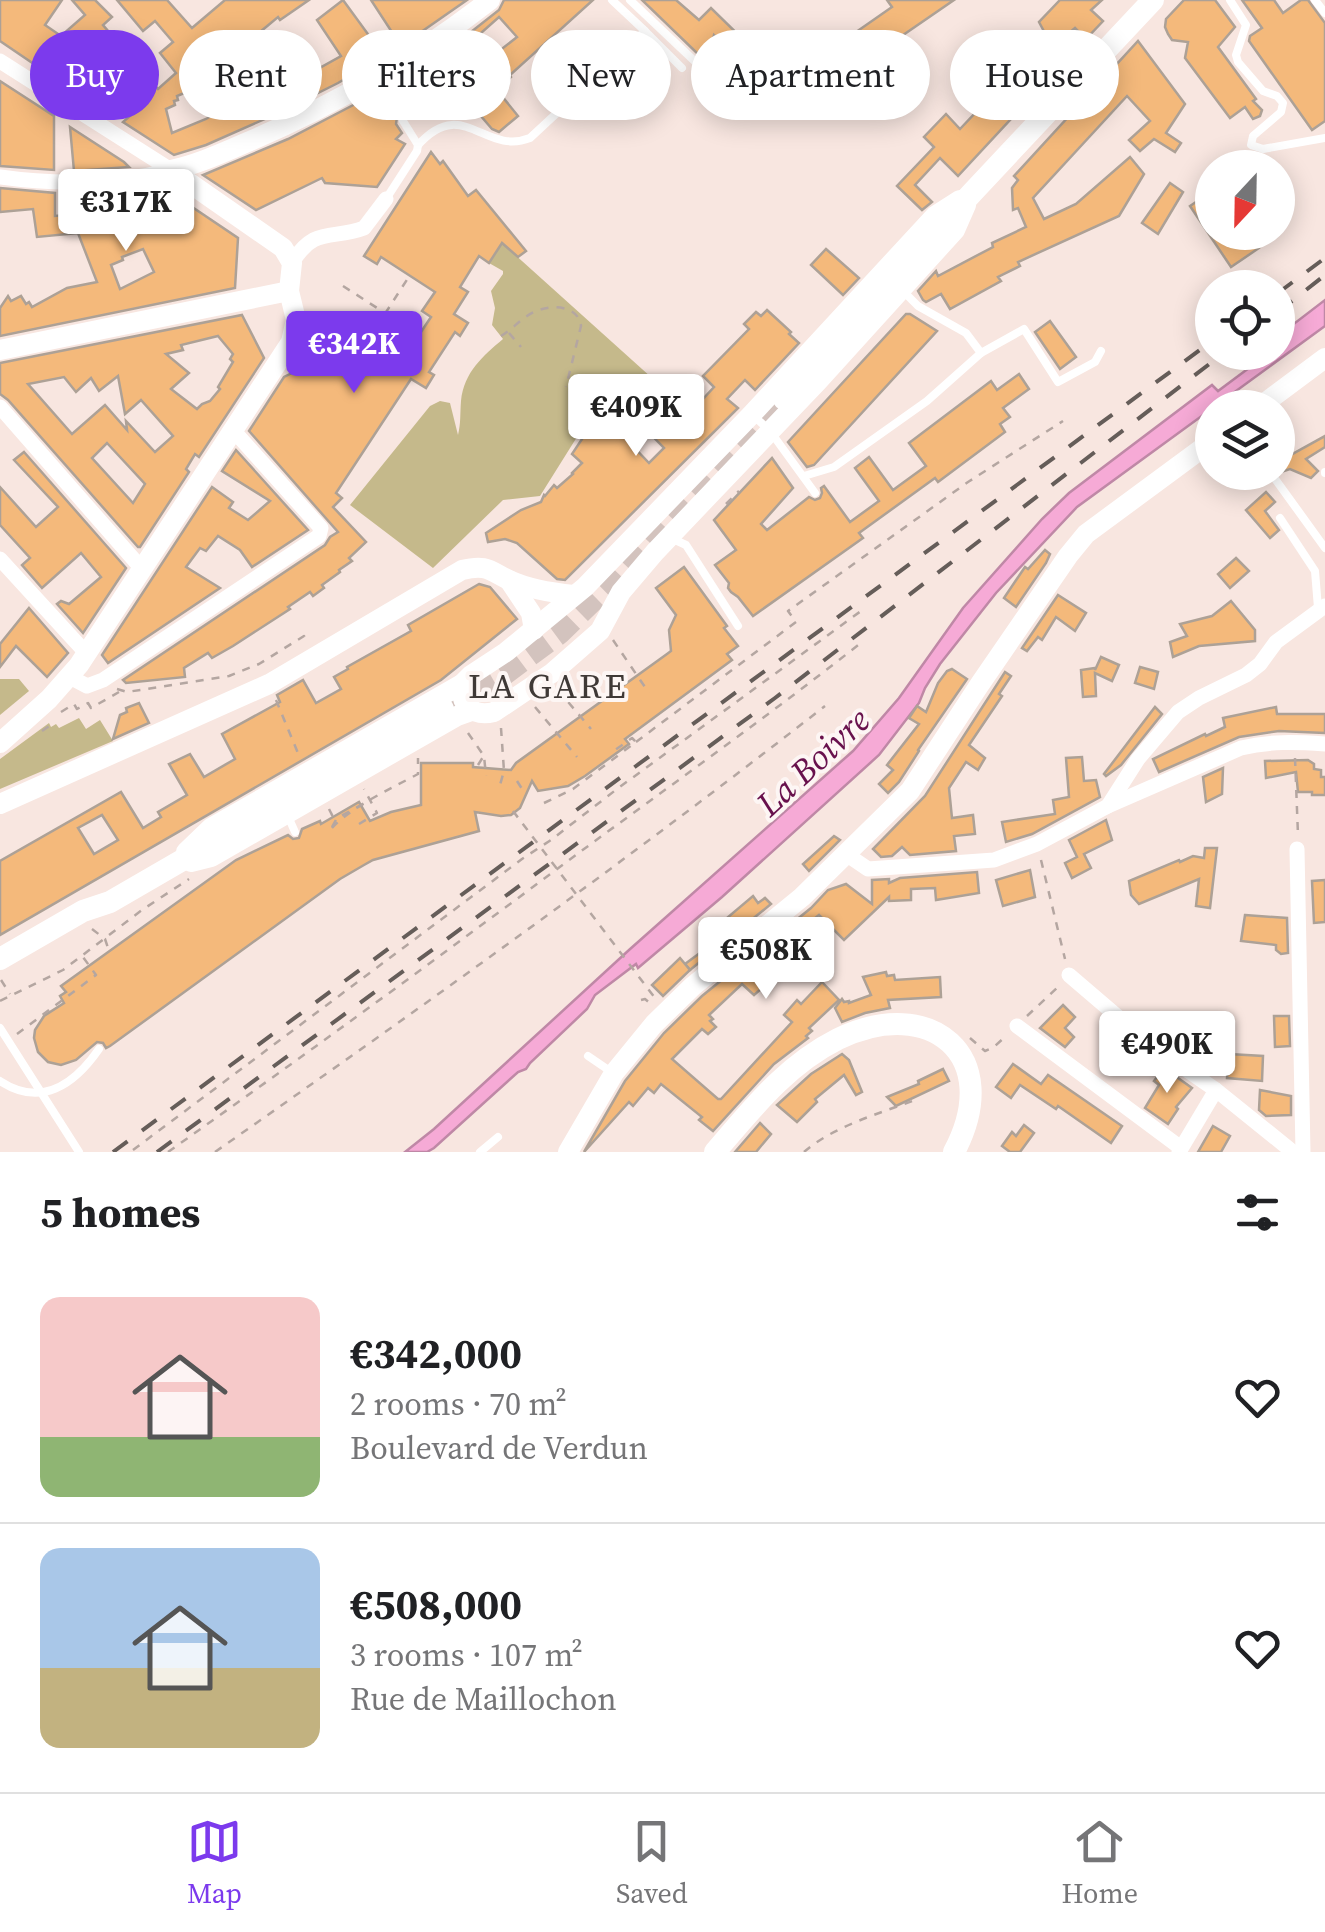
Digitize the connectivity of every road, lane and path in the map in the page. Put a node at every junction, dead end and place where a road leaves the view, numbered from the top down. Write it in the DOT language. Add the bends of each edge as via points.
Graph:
graph roads {
  1 [pos="490,0"];
  2 [pos="612,0"];
  3 [pos="630,0"];
  4 [pos="1153,0"];
  5 [pos="1230,0"];
  6 [pos="1316,0"];
  7 [pos="1325,14"];
  8 [pos="451,30"];
  9 [pos="643,30"];
  10 [pos="671,57"];
  11 [pos="691,58"];
  12 [pos="0,61"];
  13 [pos="682,68"];
  14 [pos="342,96"];
  15 [pos="402,120"];
  16 [pos="549,120"];
  17 [pos="1325,138"];
  18 [pos="418,145"];
  19 [pos="171,170"];
  20 [pos="0,177"];
  21 [pos="971,194"];
  22 [pos="386,199"];
  23 [pos="298,255"];
  24 [pos="410,276"];
  25 [pos="343,286"];
  26 [pos="901,289"];
  27 [pos="288,291"];
  28 [pos="385,314"];
  29 [pos="508,332"];
  30 [pos="419,335"];
  31 [pos="501,336"];
  32 [pos="520,347"];
  33 [pos="0,350"];
  34 [pos="1101,352"];
  35 [pos="981,353"];
  36 [pos="359,354"];
  37 [pos="1325,358"];
  38 [pos="566,387"];
  39 [pos="1282,390"];
  40 [pos="784,399"];
  41 [pos="0,407"];
  42 [pos="752,414"];
  43 [pos="1063,421"];
  44 [pos="233,430"];
  45 [pos="770,431"];
  46 [pos="1195,454"];
  47 [pos="804,476"];
  48 [pos="1283,490"];
  49 [pos="815,492"];
  50 [pos="1280,518"];
  51 [pos="668,538"];
  52 [pos="1325,548"];
  53 [pos="0,559"];
  54 [pos="143,570"];
  55 [pos="1320,572"];
  56 [pos="510,580"];
  57 [pos="580,591"];
  58 [pos="611,607"];
  59 [pos="1322,608"];
  60 [pos="861,611"];
  61 [pos="738,626"];
  62 [pos="534,630"];
  63 [pos="611,637"];
  64 [pos="306,640"];
  65 [pos="862,642"];
  66 [pos="87,654"];
  67 [pos="70,677"];
  68 [pos="462,684"];
  69 [pos="554,685"];
  70 [pos="120,691"];
  71 [pos="127,692"];
  72 [pos="649,693"];
  73 [pos="274,696"];
  74 [pos="532,702"];
  75 [pos="826,706"];
  76 [pos="61,712"];
  77 [pos="459,715"];
  78 [pos="49,720"];
  79 [pos="500,722"];
  80 [pos="591,729"];
  81 [pos="42,731"];
  82 [pos="636,742"];
  83 [pos="1294,742"];
  84 [pos="0,743"];
  85 [pos="1325,744"];
  86 [pos="412,752"];
  87 [pos="611,753"];
  88 [pos="484,756"];
  89 [pos="577,758"];
  90 [pos="301,760"];
  91 [pos="478,765"];
  92 [pos="486,776"];
  93 [pos="517,780"];
  94 [pos="363,788"];
  95 [pos="503,790"];
  96 [pos="524,792"];
  97 [pos="368,802"];
  98 [pos="544,803"];
  99 [pos="0,804"];
  100 [pos="1108,806"];
  101 [pos="328,808"];
  102 [pos="514,812"];
  103 [pos="334,817"];
  104 [pos="359,824"];
  105 [pos="550,839"];
  106 [pos="1037,844"];
  107 [pos="540,846"];
  108 [pos="1297,850"];
  109 [pos="846,854"];
  110 [pos="522,859"];
  111 [pos="566,862"];
  112 [pos="170,868"];
  113 [pos="557,870"];
  114 [pos="540,883"];
  115 [pos="584,887"];
  116 [pos="574,894"];
  117 [pos="110,902"];
  118 [pos="558,906"];
  119 [pos="82,956"];
  120 [pos="0,958"];
  121 [pos="0,975"];
  122 [pos="1069,976"];
  123 [pos="649,992"];
  124 [pos="10,996"];
  125 [pos="1018,1026"];
  126 [pos="0,1028"];
  127 [pos="960,1028"];
  128 [pos="17,1034"];
  129 [pos="99,1049"];
  130 [pos="588,1056"];
  131 [pos="614,1074"];
  132 [pos="0,1081"];
  133 [pos="1216,1090"];
  134 [pos="915,1100"];
  135 [pos="498,1137"];
  136 [pos="133,1150"];
  137 [pos="1180,1150"];
  138 [pos="79,1152"];
  139 [pos="168,1152"];
  140 [pos="215,1152"];
  141 [pos="480,1152"];
  142 [pos="568,1152"];
  143 [pos="715,1152"];
  144 [pos="804,1152"];
  145 [pos="954,1152"];
  146 [pos="1293,1152"];
  147 [pos="1302,1152"];
  1 -- 8 [label="street"];
  2 -- 9 [label="lane"];
  3 -- 11 [label="lane"];
  4 -- 21 [label="main road"];
  5 -- 17 [label="lane" via="1246,25 1238,62 1283,104 1248,148"];
  6 -- 7 [label="lane"];
  10 -- 13 [label="lane"];
  12 -- 19 [label="street"];
  14 -- 19 [label="street" via="277,130"];
  15 -- 18 [label="lane"];
  16 -- 18 [label="lane" via="518,142 450,123"];
  18 -- 22 [label="lane"];
  19 -- 20 [label="street" via="102,181"];
  19 -- 23 [label="street"];
  21 -- 26 [label="street" via="954,230"];
  21 -- 40 [label="main road"];
  21 -- 42 [label="street" via="935,216"];
  22 -- 23 [label="street" via="364,228 332,233"];
  23 -- 27 [label="street"];
  24 -- 28 [label="path"];
  25 -- 28 [label="path"];
  26 -- 35 [label="lane" via="966,332"];
  26 -- 45 [label="street"];
  27 -- 33 [label="street"];
  27 -- 44 [label="street" via="295,332"];
  28 -- 30 [label="path"];
  28 -- 36 [label="path"];
  29 -- 31 [label="path"];
  29 -- 32 [label="path"];
  29 -- 38 [label="path" via="537,311 564,308 577,314 582,324"];
  34 -- 35 [label="lane" via="1058,382 1024,329"];
  35 -- 47 [label="lane" via="834,467"];
  37 -- 39 [label="street"];
  41 -- 54 [label="street"];
  42 -- 45 [label="lane"];
  42 -- 57 [label="street"];
  43 -- 82 [label="path" via="788,611 796,622"];
  44 -- 54 [label="street"];
  44 -- 67 [label="street" via="306,504 319,536 103,680 88,686"];
  45 -- 47 [label="lane"];
  45 -- 51 [label="street"];
  46 -- 109 [label="street" via="1076,545 910,791"];
  47 -- 49 [label="lane"];
  48 -- 52 [label="lane"];
  50 -- 55 [label="lane"];
  51 -- 58 [label="street"];
  51 -- 61 [label="lane" via="686,544"];
  53 -- 66 [label="street"];
  54 -- 66 [label="street"];
  55 -- 59 [label="lane"];
  56 -- 57 [label="street" via="545,592"];
  56 -- 62 [label="street"];
  56 -- 99 [label="street" via="483,568 462,570 270,684"];
  57 -- 58 [label="street" via="602,593"];
  57 -- 62 [label="street"];
  58 -- 77 [label="street" via="600,631 540,682 494,712"];
  59 -- 100 [label="street" via="1246,675 1178,712"];
  60 -- 105 [label="path"];
  62 -- 68 [label="street"];
  63 -- 72 [label="path"];
  64 -- 71 [label="path" via="252,670"];
  65 -- 111 [label="path"];
  66 -- 67 [label="street"];
  67 -- 84 [label="street"];
  68 -- 77 [label="street"];
  68 -- 112 [label="street" via="211,828"];
  69 -- 80 [label="path"];
  70 -- 76 [label="path" via="91,708 88,703 77,710 74,704"];
  73 -- 90 [label="path"];
  74 -- 89 [label="path"];
  75 -- 115 [label="path"];
  77 -- 86 [label="street"];
  77 -- 88 [label="path"];
  77 -- 112 [label="main road"];
  78 -- 81 [label="path"];
  79 -- 95 [label="path"];
  82 -- 87 [label="path" via="632,738"];
  82 -- 98 [label="path"];
  83 -- 85 [label="street"];
  83 -- 100 [label="street" via="1241,748"];
  83 -- 108 [label="path"];
  86 -- 97 [label="path" via="418,774"];
  86 -- 112 [label="street" via="291,823"];
  88 -- 91 [label="path"];
  88 -- 92 [label="path"];
  93 -- 96 [label="path"];
  94 -- 97 [label="path"];
  97 -- 97 [label="path" via="337,818 332,828 338,821"];
  97 -- 104 [label="path" via="377,813"];
  100 -- 106 [label="street"];
  101 -- 103 [label="path"];
  102 -- 107 [label="path"];
  105 -- 107 [label="path"];
  105 -- 110 [label="path"];
  106 -- 109 [label="street" via="994,860 868,869"];
  106 -- 122 [label="path"];
  107 -- 110 [label="path"];
  107 -- 113 [label="path"];
  108 -- 147 [label="street"];
  109 -- 131 [label="street" via="673,1005"];
  110 -- 136 [label="path"];
  111 -- 113 [label="path"];
  111 -- 114 [label="path"];
  112 -- 117 [label="main road"];
  113 -- 114 [label="path"];
  113 -- 116 [label="path"];
  114 -- 139 [label="path"];
  115 -- 116 [label="path"];
  115 -- 118 [label="path"];
  116 -- 118 [label="path"];
  116 -- 123 [label="path"];
  117 -- 120 [label="main road"];
  117 -- 121 [label="main road" via="94,922"];
  118 -- 140 [label="path"];
  119 -- 128 [label="path" via="96,975"];
  121 -- 124 [label="path"];
  122 -- 125 [label="path"];
  122 -- 133 [label="street"];
  125 -- 127 [label="path" via="984,1050"];
  125 -- 137 [label="street"];
  126 -- 138 [label="lane"];
  129 -- 132 [label="lane" via="71,1080 42,1094"];
  130 -- 131 [label="lane"];
  131 -- 142 [label="street"];
  133 -- 137 [label="street"];
  133 -- 146 [label="street"];
  134 -- 144 [label="path"];
  135 -- 141 [label="lane"];
  143 -- 145 [label="main road" via="778,1080 814,1053 852,1033 899,1023 934,1032 966,1066 971,1108"];
}
